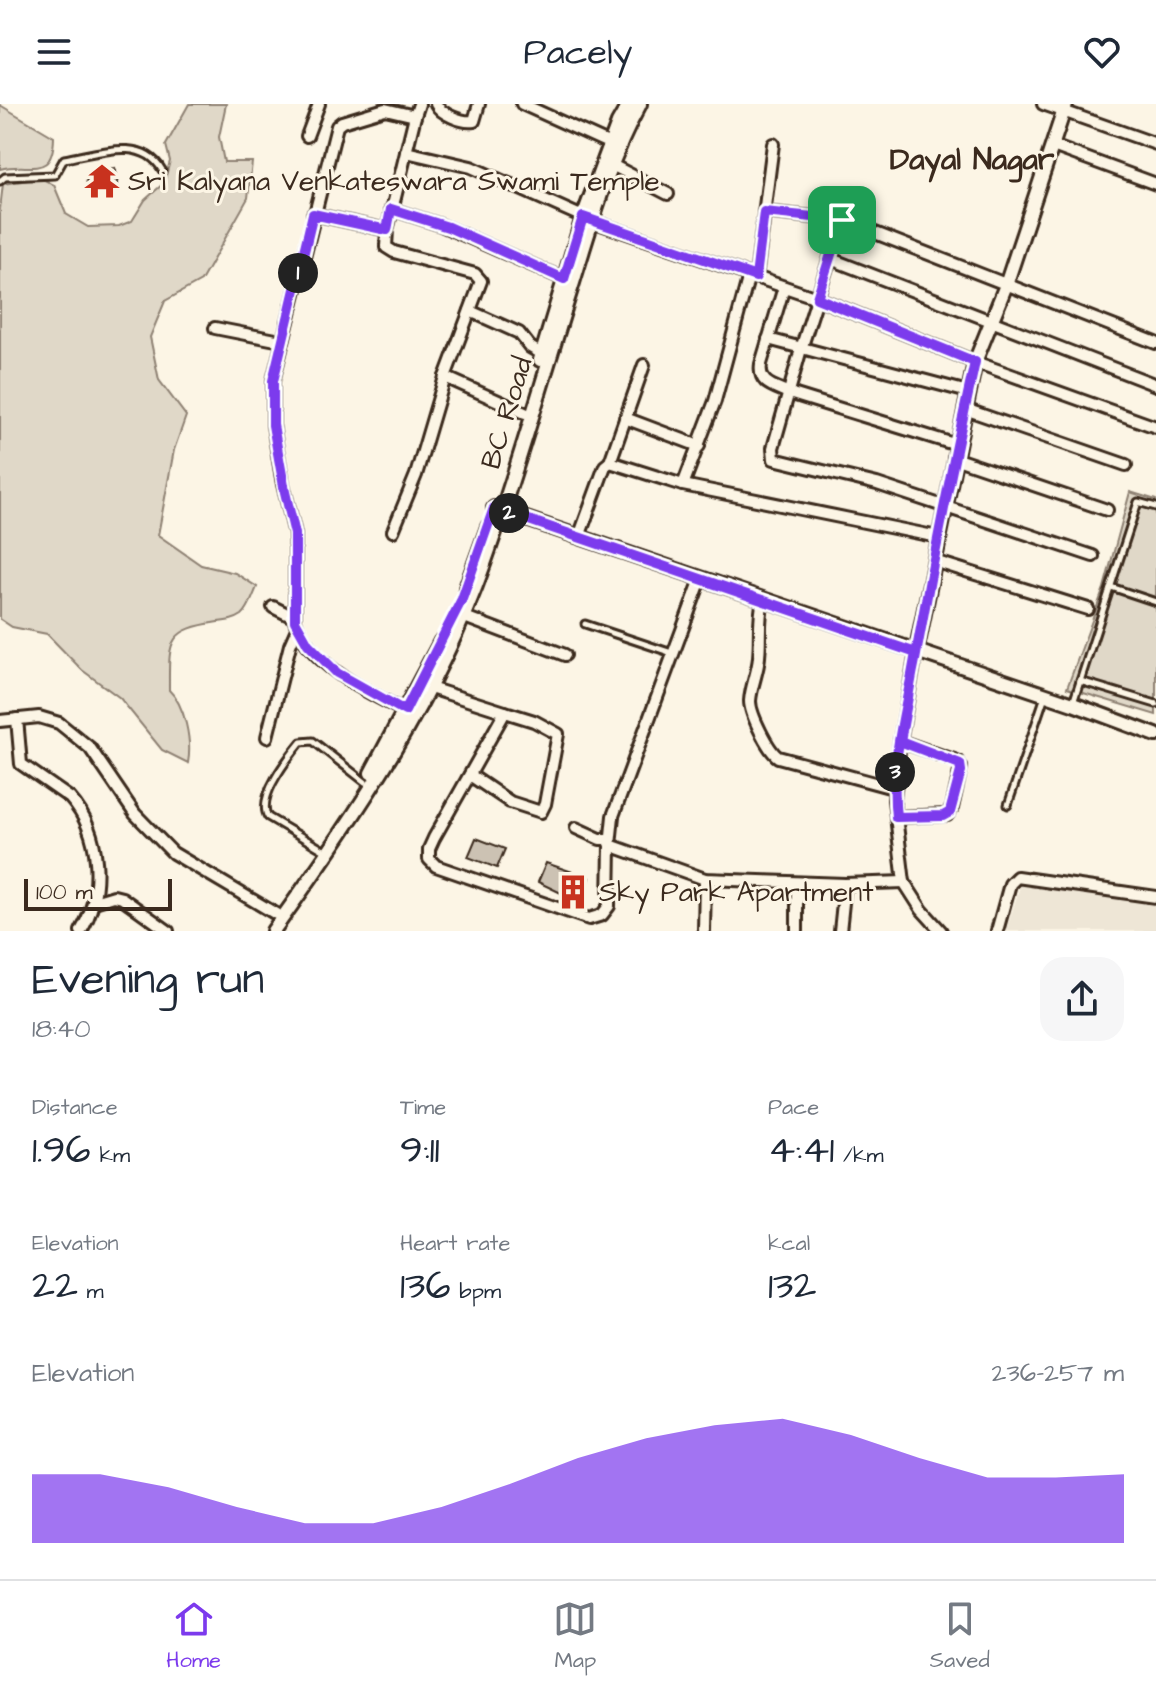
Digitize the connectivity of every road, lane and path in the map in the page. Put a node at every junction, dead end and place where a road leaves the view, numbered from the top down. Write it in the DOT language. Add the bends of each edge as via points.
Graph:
graph roads {
  1 [pos="319,104"];
  2 [pos="419,104"];
  3 [pos="436,104"];
  4 [pos="479,104"];
  5 [pos="522,104"];
  6 [pos="629,104"];
  7 [pos="640,104"];
  8 [pos="1043,104"];
  9 [pos="1065,108"];
  10 [pos="415,116"];
  11 [pos="307,136"];
  12 [pos="773,144"];
  13 [pos="1156,144"];
  14 [pos="615,146"];
  15 [pos="1053,146"];
  16 [pos="406,152"];
  17 [pos="612,165"];
  18 [pos="162,170"];
  19 [pos="0,181"];
  20 [pos="1156,184"];
  21 [pos="668,194"];
  22 [pos="391,209"];
  23 [pos="764,212"];
  24 [pos="313,214"];
  25 [pos="587,219"];
  26 [pos="842,220"];
  27 [pos="387,230"];
  28 [pos="831,259"];
  29 [pos="752,276"];
  30 [pos="564,279"];
  31 [pos="1006,285"];
  32 [pos="784,287"];
  33 [pos="817,298"];
  34 [pos="470,311"];
  35 [pos="990,321"];
  36 [pos="215,328"];
  37 [pos="768,339"];
  38 [pos="281,341"];
  39 [pos="1156,343"];
  40 [pos="801,349"];
  41 [pos="542,354"];
  42 [pos="975,362"];
  43 [pos="644,365"];
  44 [pos="445,377"];
  45 [pos="1156,385"];
  46 [pos="968,392"];
  47 [pos="789,393"];
  48 [pos="965,409"];
  49 [pos="525,413"];
  50 [pos="625,418"];
  51 [pos="1156,427"];
  52 [pos="699,446"];
  53 [pos="955,451"];
  54 [pos="610,462"];
  55 [pos="1126,465"];
  56 [pos="683,485"];
  57 [pos="944,507"];
  58 [pos="1156,507"];
  59 [pos="498,509"];
  60 [pos="1107,510"];
  61 [pos="393,531"];
  62 [pos="579,537"];
  63 [pos="938,537"];
  64 [pos="1093,556"];
  65 [pos="934,561"];
  66 [pos="701,579"];
  67 [pos="1111,587"];
  68 [pos="763,600"];
  69 [pos="1156,602"];
  70 [pos="273,607"];
  71 [pos="1088,609"];
  72 [pos="462,616"];
  73 [pos="296,623"];
  74 [pos="585,624"];
  75 [pos="673,653"];
  76 [pos="916,653"];
  77 [pos="565,655"];
  78 [pos="1080,681"];
  79 [pos="424,685"];
  80 [pos="1045,695"];
  81 [pos="1073,704"];
  82 [pos="1156,704"];
  83 [pos="405,711"];
  84 [pos="505,712"];
  85 [pos="17,719"];
  86 [pos="0,721"];
  87 [pos="1156,735"];
  88 [pos="267,737"];
  89 [pos="900,741"];
  90 [pos="470,775"];
  91 [pos="365,782"];
  92 [pos="893,788"];
  93 [pos="1008,805"];
  94 [pos="896,817"];
  95 [pos="576,828"];
  96 [pos="610,845"];
  97 [pos="325,851"];
  98 [pos="705,879"];
  99 [pos="904,882"];
  100 [pos="797,883"];
  101 [pos="845,884"];
  102 [pos="1156,897"];
  103 [pos="94,902"];
  104 [pos="279,916"];
  105 [pos="81,931"];
  106 [pos="168,931"];
  107 [pos="263,931"];
  108 [pos="273,931"];
  109 [pos="704,931"];
  110 [pos="797,931"];
  111 [pos="840,931"];
  112 [pos="941,931"];
  113 [pos="997,931"];
  1 -- 11 [label="street"];
  2 -- 10 [label="street"];
  3 -- 4 [label="street" via="440,111 468,122 474,121"];
  5 -- 14 [label="street"];
  6 -- 14 [label="street, BC Road" via="618,123"];
  7 -- 14 [label="street, BC Road"];
  8 -- 9 [label="street"];
  9 -- 13 [label="street"];
  9 -- 15 [label="street"];
  10 -- 16 [label="street"];
  10 -- 24 [label="street" via="385,109 337,126"];
  12 -- 23 [label="street"];
  14 -- 17 [label="street, BC Road"];
  14 -- 25 [label="street, BC Road"];
  15 -- 20 [label="street"];
  15 -- 31 [label="street"];
  16 -- 22 [label="street"];
  16 -- 25 [label="street" via="471,167"];
  17 -- 21 [label="street"];
  17 -- 25 [label="street, BC Road"];
  18 -- 19 [label="lane" via="155,158 131,148 64,159 55,175"];
  22 -- 27 [label="street"];
  22 -- 30 [label="street" via="448,227"];
  23 -- 26 [label="street"];
  23 -- 29 [label="street"];
  24 -- 27 [label="street"];
  24 -- 38 [label="street"];
  25 -- 29 [label="street"];
  25 -- 30 [label="street, BC Road"];
  25 -- 59 [label="street, BC Road"];
  26 -- 28 [label="street"];
  26 -- 31 [label="street"];
  27 -- 34 [label="street" via="388,250 480,276"];
  28 -- 33 [label="street"];
  28 -- 35 [label="street"];
  29 -- 32 [label="street"];
  29 -- 52 [label="street"];
  30 -- 41 [label="street, BC Road"];
  31 -- 35 [label="street"];
  31 -- 39 [label="street"];
  32 -- 33 [label="street"];
  32 -- 37 [label="street"];
  33 -- 40 [label="street"];
  33 -- 42 [label="street"];
  34 -- 41 [label="street" via="519,333"];
  34 -- 44 [label="street"];
  35 -- 42 [label="street"];
  35 -- 45 [label="street"];
  36 -- 38 [label="street"];
  37 -- 40 [label="street"];
  37 -- 47 [label="street" via="760,377"];
  38 -- 73 [label="street" via="273,381 273,425 295,534"];
  40 -- 46 [label="street"];
  40 -- 47 [label="street"];
  41 -- 49 [label="street, BC Road"];
  42 -- 46 [label="street"];
  42 -- 51 [label="street"];
  43 -- 50 [label="street"];
  44 -- 49 [label="street"];
  44 -- 61 [label="street"];
  46 -- 48 [label="street"];
  47 -- 53 [label="street"];
  47 -- 57 [label="street" via="774,459"];
  48 -- 53 [label="street"];
  48 -- 55 [label="street"];
  49 -- 59 [label="street, BC Road"];
  50 -- 52 [label="street"];
  50 -- 54 [label="street"];
  52 -- 56 [label="street"];
  53 -- 57 [label="street"];
  53 -- 60 [label="street"];
  54 -- 56 [label="street"];
  54 -- 62 [label="street"];
  56 -- 63 [label="street"];
  57 -- 63 [label="street"];
  57 -- 64 [label="street"];
  58 -- 67 [label="lane" via="1138,502"];
  59 -- 62 [label="street"];
  59 -- 72 [label="street, BC Road" via="484,565"];
  59 -- 79 [label="street, BC Road"];
  62 -- 66 [label="street"];
  63 -- 65 [label="street"];
  65 -- 71 [label="street"];
  65 -- 76 [label="street"];
  66 -- 68 [label="street"];
  66 -- 75 [label="street"];
  67 -- 69 [label="lane"];
  67 -- 78 [label="lane"];
  68 -- 76 [label="street"];
  68 -- 92 [label="street" via="750,700 770,752"];
  70 -- 73 [label="street"];
  72 -- 77 [label="street"];
  72 -- 79 [label="street, BC Road"];
  73 -- 83 [label="street" via="308,644 337,673"];
  73 -- 88 [label="street"];
  74 -- 75 [label="lane"];
  75 -- 96 [label="street" via="613,816"];
  76 -- 80 [label="street"];
  76 -- 89 [label="street"];
  78 -- 81 [label="lane"];
  78 -- 82 [label="lane"];
  79 -- 83 [label="street, BC Road"];
  79 -- 84 [label="street"];
  79 -- 97 [label="street, BC Road" via="385,766"];
  80 -- 81 [label="street"];
  80 -- 93 [label="lane"];
  81 -- 87 [label="street"];
  83 -- 91 [label="street, BC Road"];
  84 -- 90 [label="street"];
  84 -- 90 [label="street" via="558,734 541,812 510,802"];
  85 -- 86 [label="street"];
  85 -- 103 [label="street" via="21,764 70,798 96,848"];
  85 -- 104 [label="street" via="39,717 59,723 90,748 135,814 173,853"];
  89 -- 92 [label="street"];
  89 -- 94 [label="street" via="961,767 947,815"];
  90 -- 96 [label="street" via="429,849 436,866 589,919 609,906"];
  91 -- 97 [label="street, BC Road"];
  91 -- 97 [label="lane" via="313,741 301,742 284,763 264,802 264,813"];
  92 -- 94 [label="street"];
  94 -- 99 [label="street"];
  95 -- 96 [label="street" via="607,839"];
  96 -- 98 [label="street"];
  97 -- 104 [label="street, BC Road"];
  98 -- 100 [label="street"];
  98 -- 109 [label="street"];
  99 -- 101 [label="street"];
  99 -- 112 [label="street"];
  100 -- 101 [label="street"];
  100 -- 110 [label="street"];
  101 -- 111 [label="street"];
  102 -- 113 [label="street" via="1017,877 1010,884"];
  103 -- 105 [label="street"];
  103 -- 106 [label="street" via="122,898"];
  104 -- 107 [label="street, BC Road"];
  104 -- 108 [label="street, BC Road"];
}
